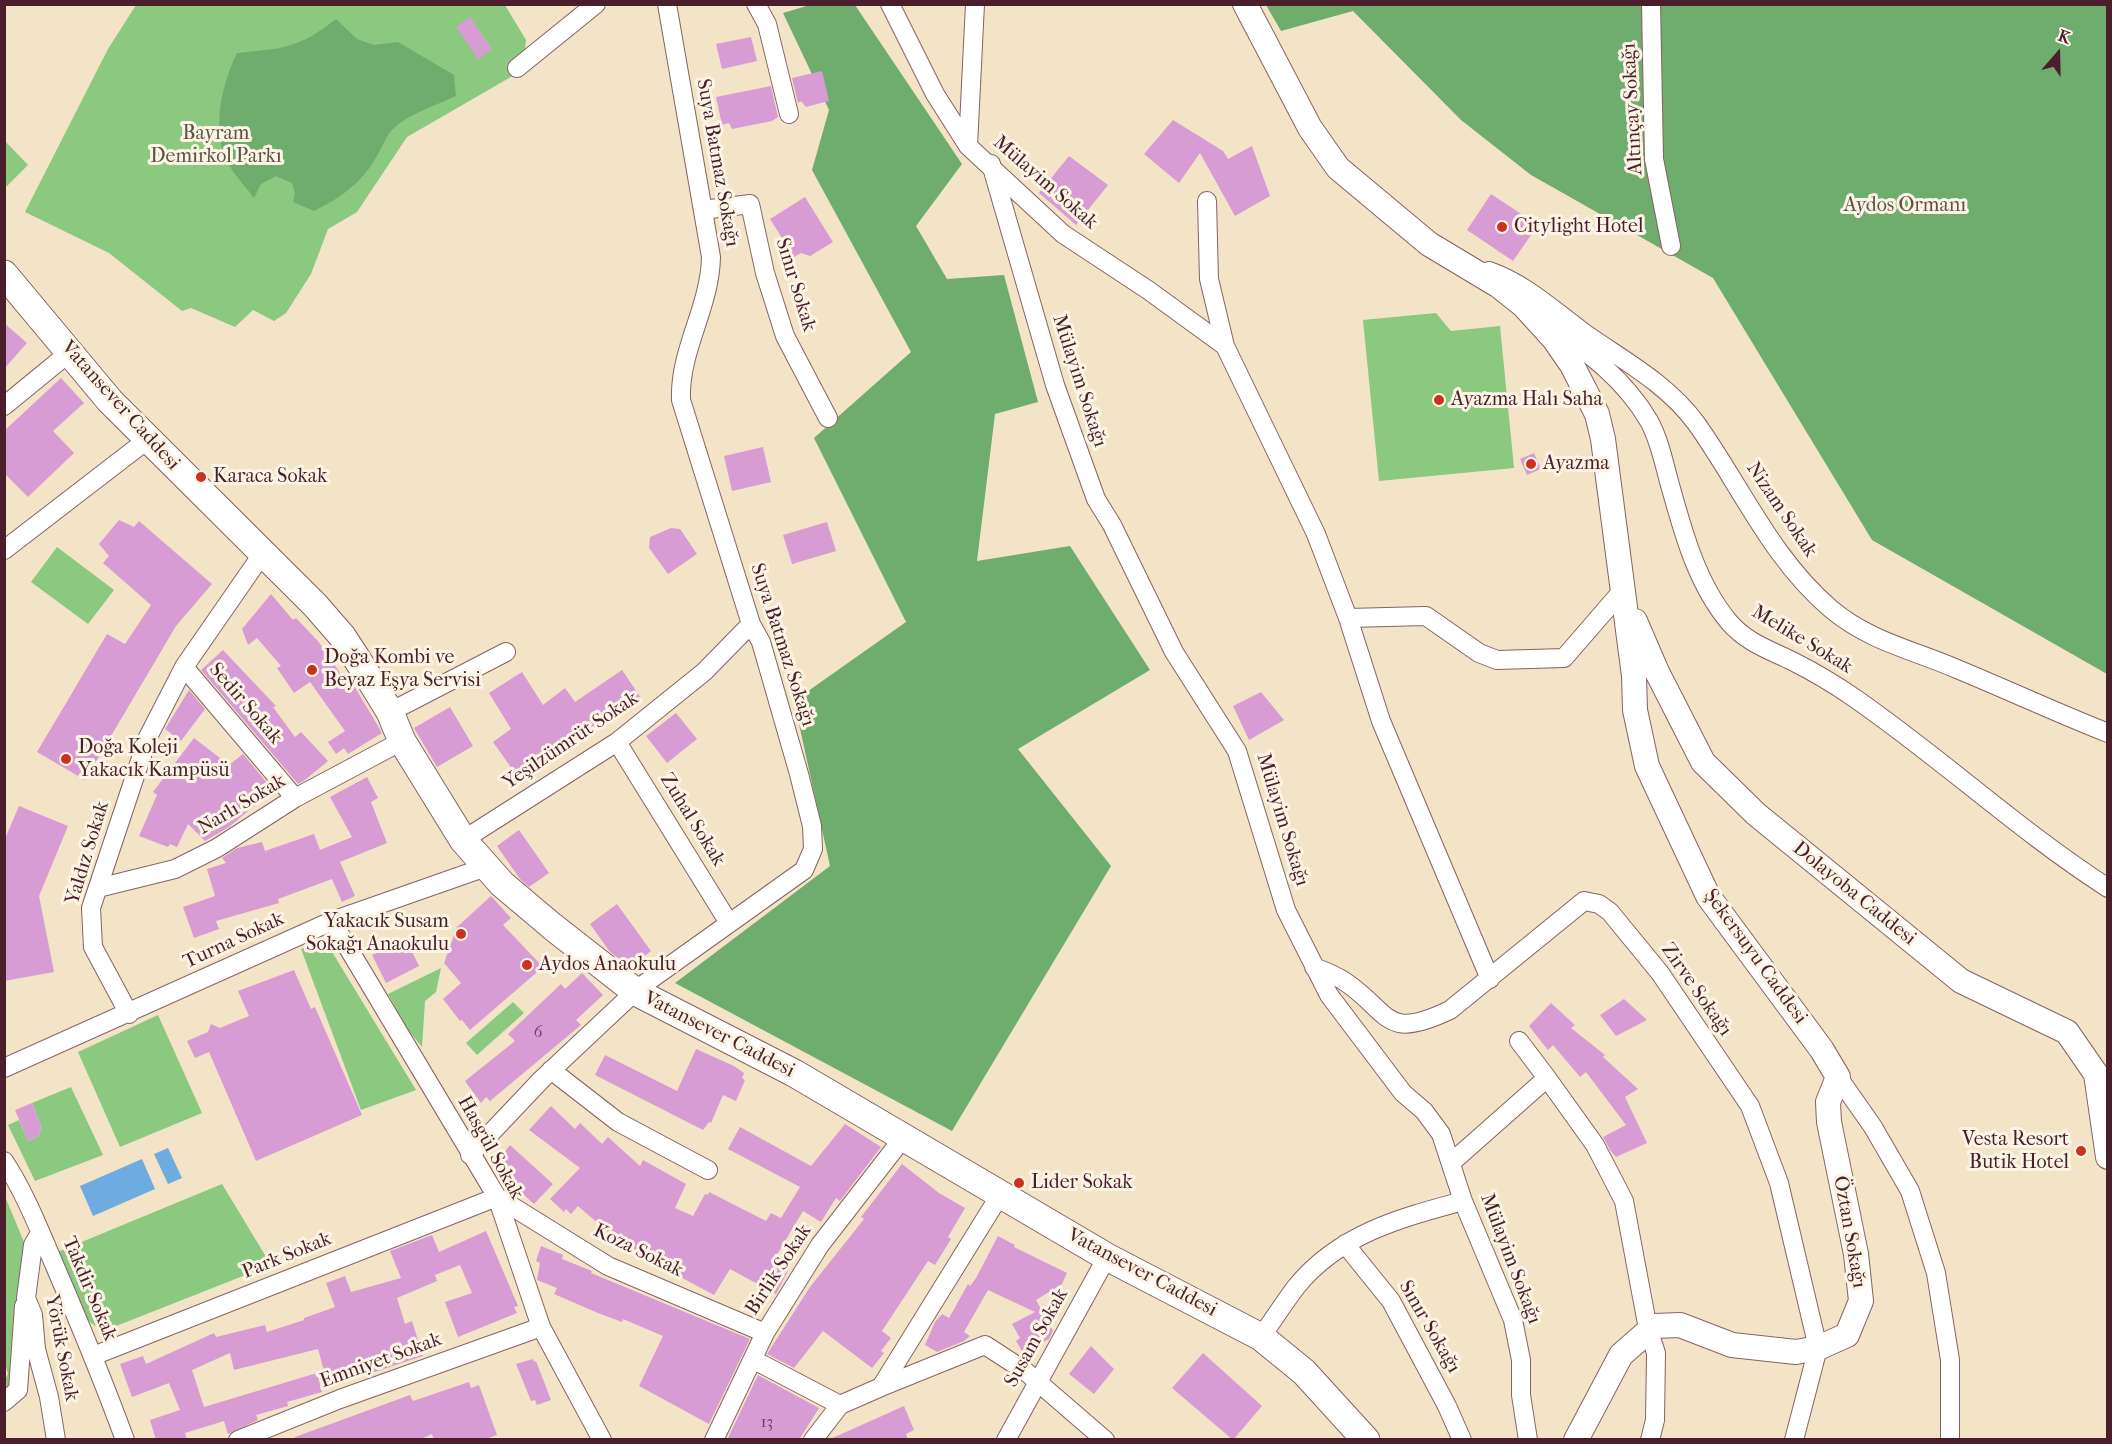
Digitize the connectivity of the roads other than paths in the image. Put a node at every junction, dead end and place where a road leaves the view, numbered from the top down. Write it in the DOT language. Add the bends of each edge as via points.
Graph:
graph roads {
  1 [pos="597,4"];
  2 [pos="667,4"];
  3 [pos="756,4"];
  4 [pos="890,4"];
  5 [pos="975,4"];
  6 [pos="1245,4"];
  7 [pos="1651,4"];
  8 [pos="517,68"];
  9 [pos="789,114"];
  10 [pos="968,146"];
  11 [pos="991,165"];
  12 [pos="1207,201"];
  13 [pos="703,210"];
  14 [pos="1671,246"];
  15 [pos="1454,258"];
  16 [pos="4,274"];
  17 [pos="1523,305"];
  18 [pos="1225,346"];
  19 [pos="70,352"];
  20 [pos="4,406"];
  21 [pos="828,418"];
  22 [pos="147,440"];
  23 [pos="4,550"];
  24 [pos="263,553"];
  25 [pos="1622,591"];
  26 [pos="1348,618"];
  27 [pos="751,624"];
  28 [pos="506,652"];
  29 [pos="184,667"];
  30 [pos="390,712"];
  31 [pos="2108,733"];
  32 [pos="402,741"];
  33 [pos="617,742"];
  34 [pos="295,798"];
  35 [pos="463,840"];
  36 [pos="486,867"];
  37 [pos="98,888"];
  38 [pos="2108,888"];
  39 [pos="332,921"];
  40 [pos="729,923"];
  41 [pos="1314,967"];
  42 [pos="1490,979"];
  43 [pos="636,992"];
  44 [pos="129,1014"];
  45 [pos="1520,1041"];
  46 [pos="4,1068"];
  47 [pos="551,1070"];
  48 [pos="1838,1077"];
  49 [pos="1547,1078"];
  50 [pos="903,1138"];
  51 [pos="470,1155"];
  52 [pos="2108,1157"];
  53 [pos="4,1161"];
  54 [pos="1452,1162"];
  55 [pos="708,1170"];
  56 [pos="1000,1195"];
  57 [pos="497,1197"];
  58 [pos="1463,1201"];
  59 [pos="40,1233"];
  60 [pos="1345,1244"];
  61 [pos="1107,1257"];
  62 [pos="26,1298"];
  63 [pos="541,1327"];
  64 [pos="1648,1329"];
  65 [pos="765,1333"];
  66 [pos="1261,1336"];
  67 [pos="1818,1348"];
  68 [pos="93,1356"];
  69 [pos="754,1360"];
  70 [pos="1038,1385"];
  71 [pos="880,1387"];
  72 [pos="4,1402"];
  73 [pos="840,1406"];
  74 [pos="1948,1437"];
  75 [pos="56,1440"];
  76 [pos="125,1440"];
  77 [pos="238,1440"];
  78 [pos="602,1440"];
  79 [pos="714,1440"];
  80 [pos="813,1440"];
  81 [pos="1006,1440"];
  82 [pos="1105,1440"];
  83 [pos="1366,1440"];
  84 [pos="1462,1440"];
  85 [pos="1528,1440"];
  86 [pos="1576,1440"];
  87 [pos="1650,1440"];
  88 [pos="1794,1440"];
  1 -- 8 [label="street"];
  2 -- 13 [label="street, Suya Batmaz Sokağı"];
  3 -- 9 [label="street" via="767,24"];
  4 -- 10 [label="street, Mülayim Sokak" via="935,94"];
  5 -- 10 [label="street"];
  6 -- 15 [label="street, Şekersuyu Caddesi" via="1310,128 1338,168 1429,244"];
  7 -- 14 [label="street, Altınçay Sokağı" via="1654,159"];
  10 -- 11 [label="street, Mülayim Sokak"];
  11 -- 18 [label="street, Mülayim Sokak" via="1063,234"];
  11 -- 41 [label="street, Mülayim Sokağı" via="1055,385 1096,499 1174,652 1238,751 1286,910"];
  12 -- 18 [label="street" via="1209,279"];
  13 -- 21 [label="street, Sınır Sokak" via="750,204 765,273 785,336"];
  13 -- 27 [label="street, Suya Batmaz Sokağı" via="711,282 680,376 681,400"];
  15 -- 17 [label="street, Şekersuyu Caddesi"];
  15 -- 31 [label="street, Nizam Sokak" via="1537,295 1671,395 1695,422 1785,561 1831,609 1860,631"];
  16 -- 19 [label="main road, Vatansever Caddesi"];
  17 -- 25 [label="street, Şekersuyu Caddesi" via="1572,365 1597,414"];
  17 -- 38 [label="street, Melike Sokak" via="1588,351 1636,401 1659,445 1698,569 1713,601 1743,637 1853,697 2020,826"];
  18 -- 26 [label="street" via="1316,534"];
  19 -- 20 [label="street"];
  19 -- 22 [label="main road, Vatansever Caddesi"];
  22 -- 23 [label="street"];
  22 -- 24 [label="main road, Vatansever Caddesi"];
  24 -- 29 [label="street, Yaldız Sokak"];
  24 -- 30 [label="main road, Vatansever Caddesi" via="342,636"];
  25 -- 26 [label="street" via="1564,658 1497,660 1479,653 1426,616"];
  25 -- 48 [label="street, Şekersuyu Caddesi" via="1635,710 1647,766 1708,896"];
  25 -- 52 [label="street, Dolayoba Caddesi" via="1657,672 1704,762 1756,814 1961,981 2067,1032 2096,1074"];
  26 -- 42 [label="street" via="1380,721"];
  27 -- 33 [label="street, Yeşilzümrüt Sokak" via="704,672"];
  27 -- 40 [label="street, Suya Batmaz Sokağı" via="761,642 800,774 813,849 804,870"];
  28 -- 30 [label="street"];
  29 -- 34 [label="street, Sedir Sokak"];
  29 -- 37 [label="street, Yaldız Sokak" via="148,737"];
  30 -- 32 [label="main road, Vatansever Caddesi"];
  32 -- 34 [label="street, Narlı Sokak"];
  32 -- 35 [label="main road, Vatansever Caddesi"];
  33 -- 35 [label="street, Yeşilzümrüt Sokak"];
  33 -- 40 [label="street, Zuhal Sokak"];
  34 -- 37 [label="street, Narlı Sokak" via="217,848 175,869"];
  35 -- 36 [label="main road, Vatansever Caddesi"];
  36 -- 39 [label="street, Turna Sokak"];
  36 -- 43 [label="main road, Vatansever Caddesi" via="544,920"];
  37 -- 44 [label="street, Yaldız Sokak" via="91,908 93,947"];
  39 -- 44 [label="street, Turna Sokak"];
  39 -- 51 [label="street, Hasgül Sokak"];
  40 -- 43 [label="street, Suya Batmaz Sokağı"];
  41 -- 42 [label="street, Zirve Sokağı" via="1344,981 1387,1019 1408,1024 1450,1010"];
  41 -- 54 [label="street, Mülayim Sokağı" via="1329,995 1403,1093 1424,1111 1441,1134"];
  42 -- 67 [label="street, Zirve Sokağı" via="1584,901 1599,904 1610,912 1660,973 1750,1106 1779,1183"];
  43 -- 47 [label="street, Suya Batmaz Sokağı"];
  43 -- 50 [label="main road, Vatansever Caddesi" via="794,1073"];
  44 -- 46 [label="street, Turna Sokak"];
  45 -- 49 [label="street"];
  47 -- 51 [label="street, Suya Batmaz Sokağı"];
  47 -- 55 [label="street" via="618,1122"];
  48 -- 67 [label="street, Öztan Sokağı" via="1828,1102 1829,1122 1856,1254 1861,1301 1847,1335"];
  48 -- 74 [label="street" via="1910,1191 1936,1273 1950,1360"];
  49 -- 54 [label="street"];
  49 -- 64 [label="street" via="1595,1145 1624,1201"];
  50 -- 56 [label="main road, Vatansever Caddesi"];
  50 -- 65 [label="street, Birlik Sokak" via="820,1245"];
  51 -- 57 [label="street, Hasgül Sokak"];
  53 -- 59 [label="street, Takdir Sokak" via="19,1184"];
  54 -- 58 [label="street, Mülayim Sokağı"];
  56 -- 61 [label="main road, Vatansever Caddesi"];
  56 -- 71 [label="street"];
  57 -- 63 [label="street, Hasgül Sokak"];
  57 -- 65 [label="street, Koza Sokak" via="608,1266"];
  57 -- 68 [label="street, Park Sokak"];
  58 -- 60 [label="street" via="1376,1227"];
  58 -- 85 [label="street, Mülayim Sokağı" via="1513,1320"];
  59 -- 62 [label="street, Yörük Sokak" via="33,1245"];
  59 -- 68 [label="street, Takdir Sokak"];
  60 -- 66 [label="street" via="1297,1286"];
  60 -- 84 [label="street, Sınır Sokağı" via="1391,1301 1421,1353"];
  61 -- 66 [label="main road, Vatansever Caddesi"];
  61 -- 70 [label="street, Susam Sokak"];
  62 -- 72 [label="street" via="18,1389"];
  62 -- 75 [label="street, Yörük Sokak" via="33,1315 36,1349"];
  63 -- 77 [label="street, Emniyet Sokak"];
  63 -- 78 [label="street, Hasgül Sokak"];
  64 -- 67 [label="street, Öztan Sokağı" via="1680,1325 1732,1345 1796,1352"];
  64 -- 86 [label="street" via="1621,1355"];
  64 -- 87 [label="street" via="1656,1353 1655,1420"];
  65 -- 69 [label="street, Birlik Sokak"];
  66 -- 83 [label="main road, Vatansever Caddesi" via="1304,1372"];
  67 -- 88 [label="street, Zirve Sokağı"];
  68 -- 76 [label="street, Takdir Sokak"];
  69 -- 73 [label="street"];
  69 -- 79 [label="street, Birlik Sokak"];
  70 -- 71 [label="street" via="1018,1366 985,1345"];
  70 -- 81 [label="street, Susam Sokak"];
  70 -- 82 [label="street"];
  71 -- 73 [label="street"];
  73 -- 80 [label="street"];
}
